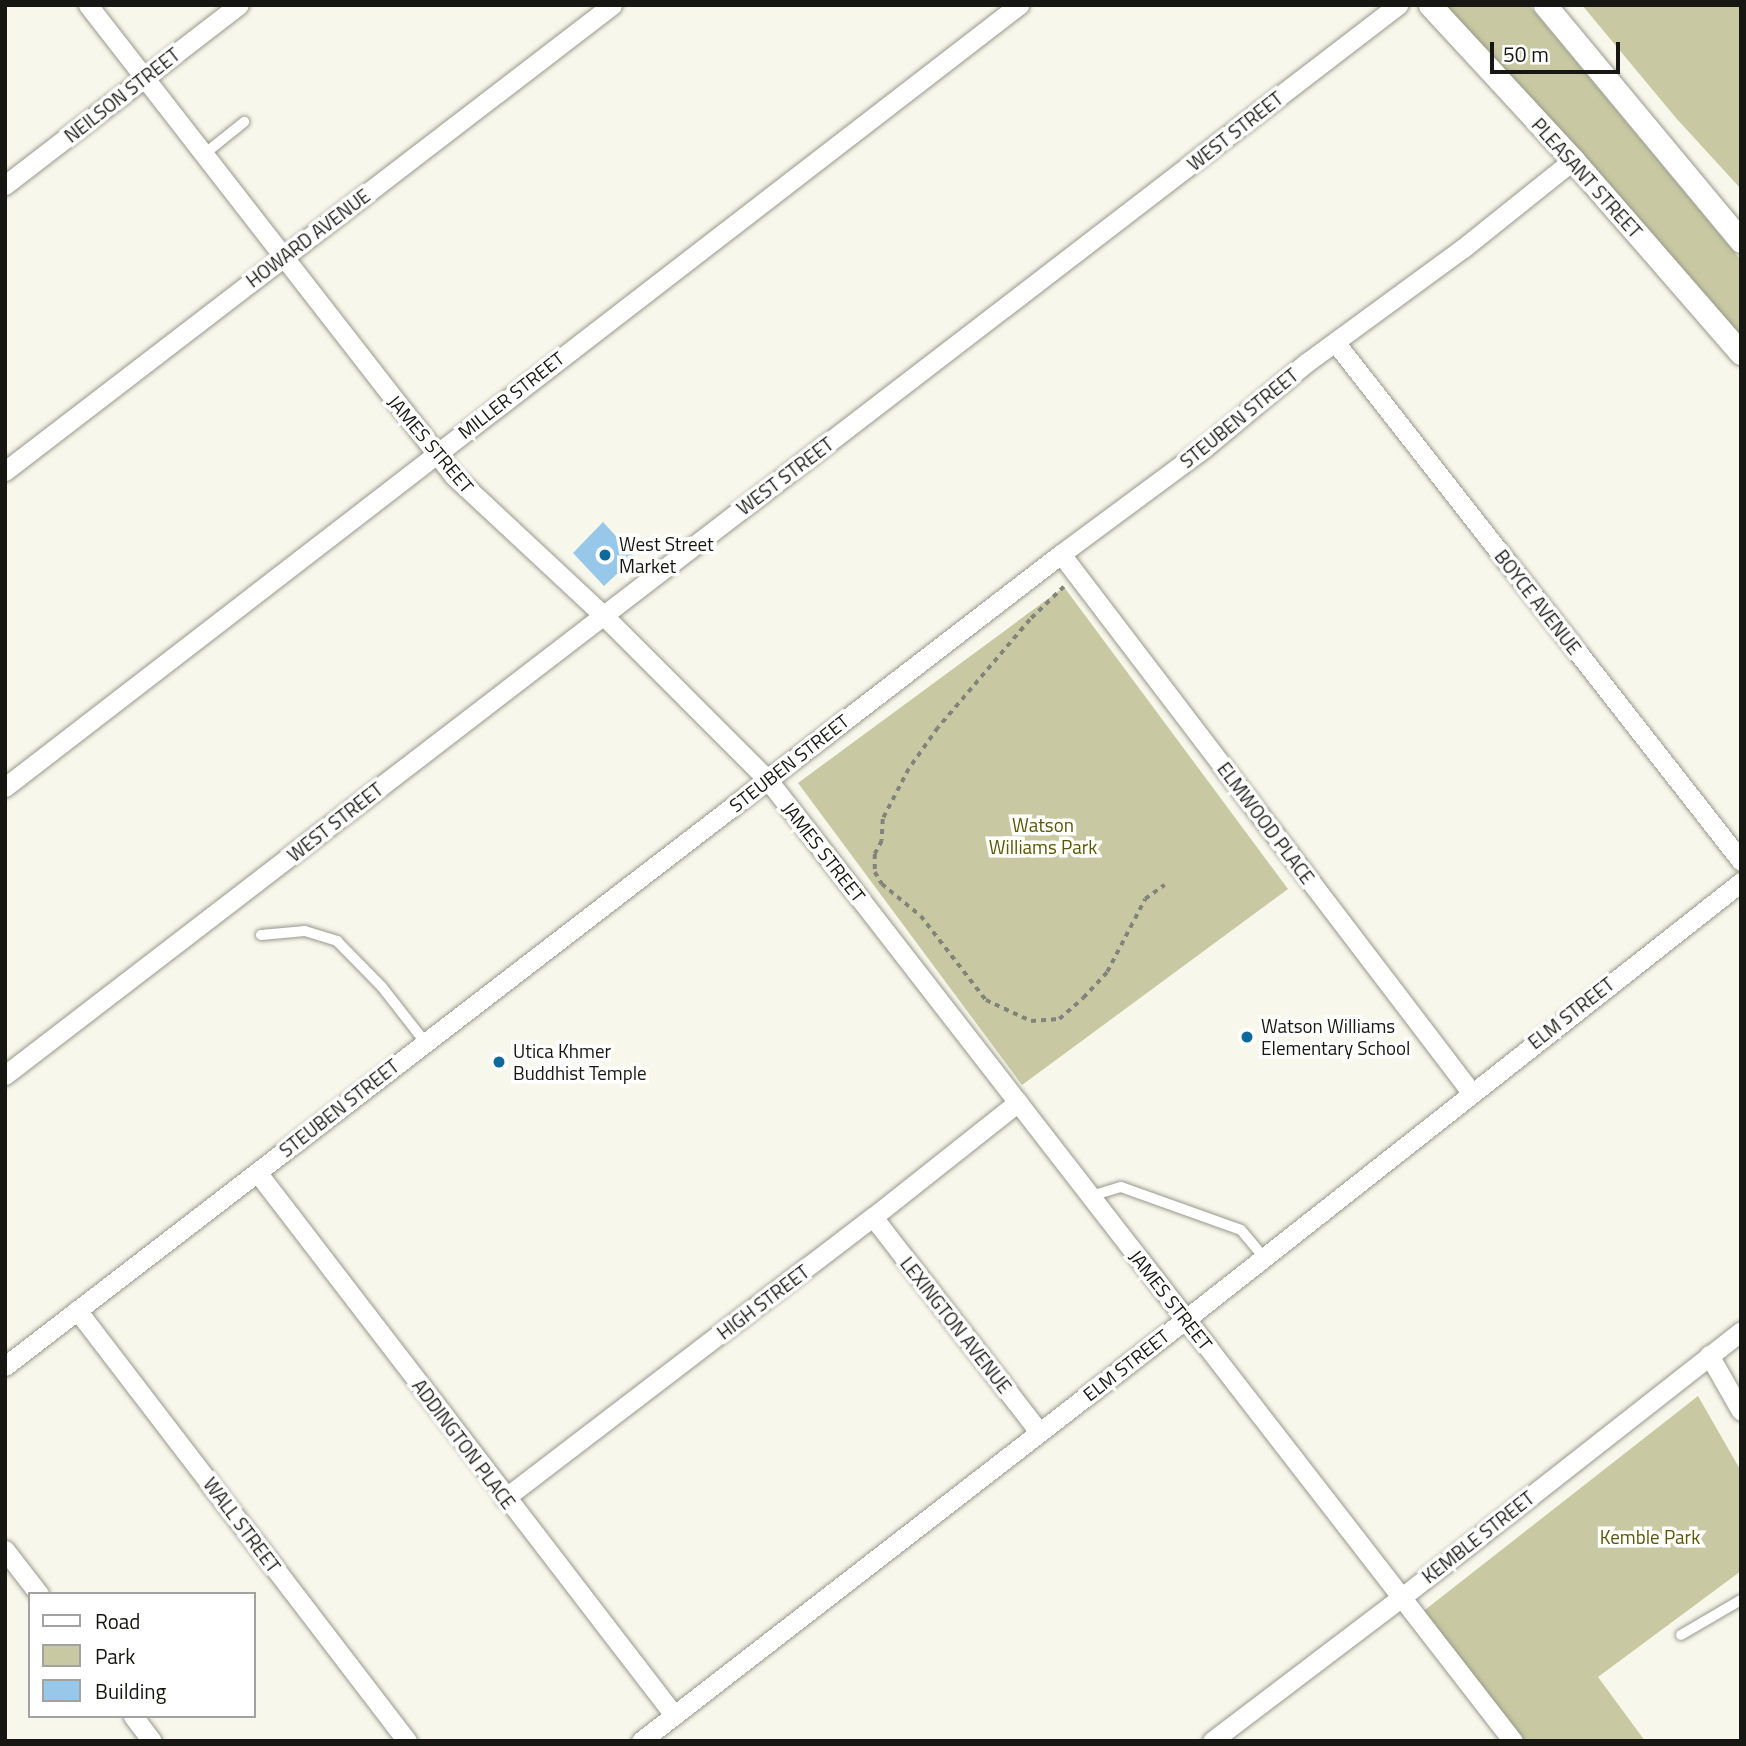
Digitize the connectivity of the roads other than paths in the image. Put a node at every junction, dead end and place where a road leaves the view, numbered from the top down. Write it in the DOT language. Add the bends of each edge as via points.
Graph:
graph roads {
  1 [pos="88,5"];
  2 [pos="239,5"];
  3 [pos="612,5"];
  4 [pos="1019,5"];
  5 [pos="1398,5"];
  6 [pos="1430,5"];
  7 [pos="1545,5"];
  8 [pos="143,78"];
  9 [pos="244,122"];
  10 [pos="203,155"];
  11 [pos="1573,160"];
  12 [pos="5,185"];
  13 [pos="1741,241"];
  14 [pos="283,257"];
  15 [pos="1335,342"];
  16 [pos="1741,353"];
  17 [pos="436,454"];
  18 [pos="5,471"];
  19 [pos="1061,554"];
  20 [pos="603,615"];
  21 [pos="768,780"];
  22 [pos="5,787"];
  23 [pos="1741,861"];
  24 [pos="1741,882"];
  25 [pos="261,935"];
  26 [pos="425,1042"];
  27 [pos="5,1075"];
  28 [pos="1471,1092"];
  29 [pos="1017,1102"];
  30 [pos="257,1172"];
  31 [pos="1091,1196"];
  32 [pos="873,1217"];
  33 [pos="1264,1257"];
  34 [pos="77,1310"];
  35 [pos="1186,1319"];
  36 [pos="1741,1331"];
  37 [pos="1709,1355"];
  38 [pos="5,1366"];
  39 [pos="1741,1411"];
  40 [pos="1039,1432"];
  41 [pos="505,1498"];
  42 [pos="5,1550"];
  43 [pos="37,1592"];
  44 [pos="1402,1597"];
  45 [pos="1741,1600"];
  46 [pos="1681,1635"];
  47 [pos="674,1715"];
  48 [pos="135,1718"];
  49 [pos="152,1741"];
  50 [pos="407,1741"];
  51 [pos="641,1741"];
  52 [pos="1212,1741"];
  53 [pos="1513,1741"];
  1 -- 8 [label="street, JAMES STREET"];
  2 -- 8 [label="street, NEILSON STREET"];
  3 -- 14 [label="street, HOWARD AVENUE"];
  4 -- 17 [label="street, MILLER STREET"];
  5 -- 20 [label="street, WEST STREET"];
  6 -- 11 [label="street, PLEASANT STREET"];
  7 -- 13 [label="street"];
  8 -- 10 [label="street, JAMES STREET"];
  8 -- 12 [label="street, NEILSON STREET"];
  9 -- 10 [label="lane"];
  10 -- 14 [label="street, JAMES STREET"];
  11 -- 15 [label="street, STEUBEN STREET"];
  11 -- 16 [label="street, PLEASANT STREET"];
  14 -- 17 [label="street, JAMES STREET"];
  14 -- 18 [label="street, HOWARD AVENUE"];
  15 -- 19 [label="street, STEUBEN STREET" via="1204,448"];
  15 -- 23 [label="street, BOYCE AVENUE"];
  17 -- 20 [label="street, JAMES STREET" via="454,477"];
  17 -- 22 [label="street, MILLER STREET"];
  19 -- 21 [label="street, STEUBEN STREET"];
  19 -- 28 [label="street, ELMWOOD PLACE"];
  20 -- 21 [label="street, JAMES STREET"];
  20 -- 27 [label="street, WEST STREET"];
  21 -- 26 [label="street, STEUBEN STREET"];
  21 -- 29 [label="street, JAMES STREET"];
  24 -- 28 [label="street, ELM STREET"];
  25 -- 26 [label="lane" via="305,931 337,942 382,987"];
  26 -- 30 [label="street, STEUBEN STREET"];
  28 -- 33 [label="street, ELM STREET"];
  29 -- 31 [label="street, JAMES STREET"];
  29 -- 32 [label="street, HIGH STREET"];
  30 -- 34 [label="street, STEUBEN STREET"];
  30 -- 41 [label="street, ADDINGTON PLACE"];
  31 -- 33 [label="lane" via="1121,1187 1241,1230"];
  31 -- 35 [label="street, JAMES STREET"];
  32 -- 40 [label="street, LEXINGTON AVENUE"];
  32 -- 41 [label="street, HIGH STREET"];
  33 -- 35 [label="street, ELM STREET"];
  34 -- 38 [label="street, STEUBEN STREET"];
  34 -- 50 [label="street, WALL STREET"];
  35 -- 40 [label="street, ELM STREET"];
  35 -- 44 [label="street, JAMES STREET"];
  36 -- 37 [label="street, KEMBLE STREET"];
  37 -- 39 [label="street"];
  37 -- 44 [label="street, KEMBLE STREET"];
  40 -- 47 [label="street, ELM STREET"];
  41 -- 47 [label="street, ADDINGTON PLACE"];
  42 -- 43 [label="street"];
  44 -- 52 [label="street, KEMBLE STREET"];
  44 -- 53 [label="street, JAMES STREET"];
  45 -- 46 [label="lane"];
  47 -- 51 [label="street, ELM STREET"];
  48 -- 49 [label="street"];
}
